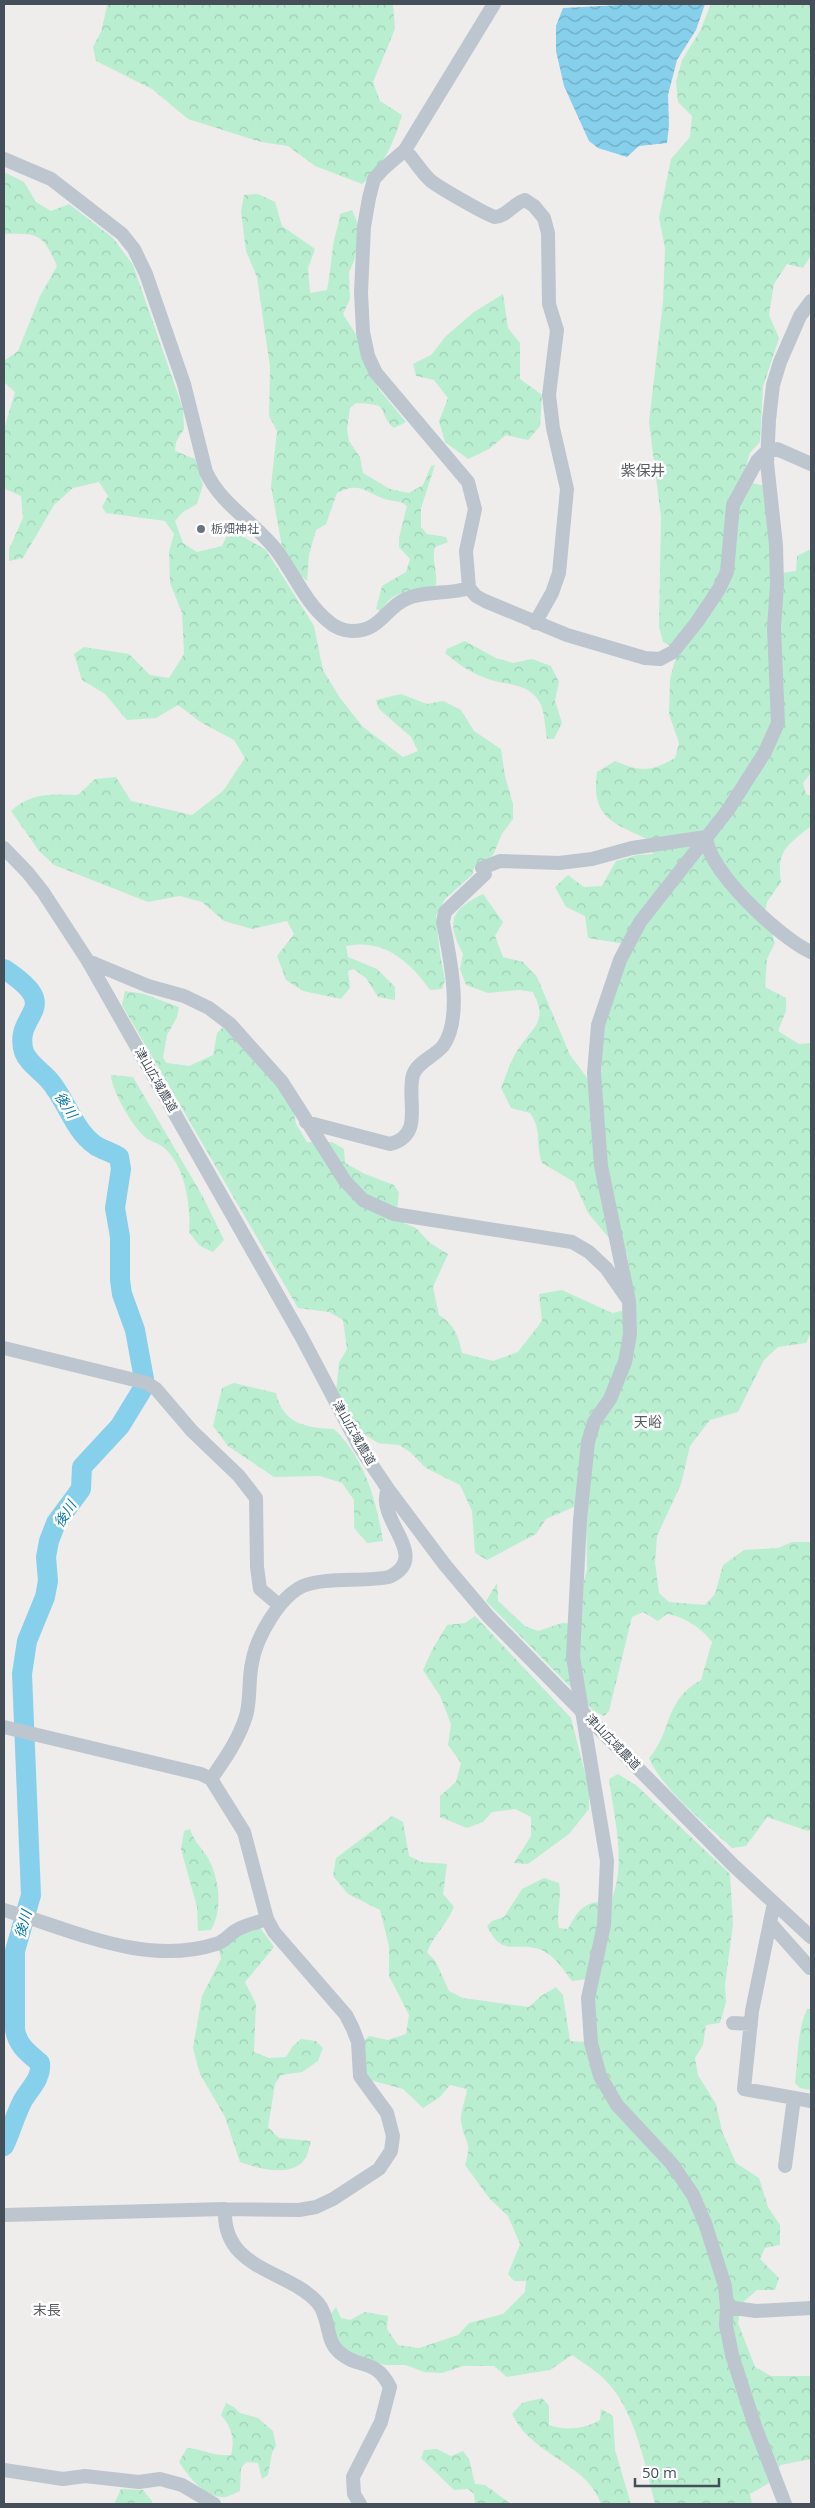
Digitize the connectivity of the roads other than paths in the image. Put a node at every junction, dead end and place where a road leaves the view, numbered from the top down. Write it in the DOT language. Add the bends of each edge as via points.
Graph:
graph roads {
  1 [pos="494,4"];
  2 [pos="405,150"];
  3 [pos="4,159"];
  4 [pos="811,301"];
  5 [pos="767,451"];
  6 [pos="811,464"];
  7 [pos="469,588"];
  8 [pos="535,623"];
  9 [pos="706,837"];
  10 [pos="4,848"];
  11 [pos="811,952"];
  12 [pos="88,961"];
  13 [pos="306,1122"];
  14 [pos="629,1300"];
  15 [pos="4,1348"];
  16 [pos="388,1489"];
  17 [pos="279,1605"];
  18 [pos="4,1727"];
  19 [pos="211,1779"];
  20 [pos="774,1903"];
  21 [pos="4,1910"];
  22 [pos="267,1920"];
  23 [pos="770,1924"];
  24 [pos="811,1936"];
  25 [pos="810,1968"];
  26 [pos="733,2023"];
  27 [pos="751,2024"];
  28 [pos="794,2098"];
  29 [pos="811,2101"];
  30 [pos="785,2166"];
  31 [pos="226,2209"];
  32 [pos="4,2215"];
  33 [pos="728,2307"];
  34 [pos="811,2308"];
  35 [pos="4,2470"];
  36 [pos="214,2504"];
  37 [pos="360,2504"];
  38 [pos="785,2504"];
  1 -- 2 [label="street"];
  2 -- 7 [label="street" via="374,179 369,198 364,227 361,293 364,332 368,356 376,373 468,482 474,497 466,551"];
  2 -- 8 [label="street" via="431,181 486,214 496,217 525,200 544,218 548,234 549,304 557,330 550,395 553,428 567,489 559,573"];
  3 -- 7 [label="street" via="51,179 122,234 134,249 160,312 184,384 206,472 213,486 277,551 310,601 329,622 342,630 367,628 381,622 396,604 407,598"];
  4 -- 5 [label="street" via="800,316 776,377"];
  5 -- 6 [label="street" via="777,449"];
  5 -- 8 [label="street" via="757,461 733,505 727,572 697,622 673,652 660,659 646,658"];
  5 -- 9 [label="street" via="776,545 774,628 778,724 744,786"];
  7 -- 8 [label="street" via="476,596"];
  9 -- 11 [label="street" via="710,855 749,903"];
  9 -- 13 [label="street" via="559,863 500,861 483,871 445,912 443,922 454,996 448,1035 444,1045 413,1074 412,1122 406,1136 390,1144"];
  9 -- 14 [label="street" via="640,922 620,960 597,1030 594,1074 602,1166"];
  10 -- 12 [label="street, 津山広域農道" via="43,892"];
  12 -- 13 [label="street" via="209,1008 230,1024 282,1082"];
  12 -- 16 [label="street, 津山広域農道" via="360,1446"];
  13 -- 14 [label="street" via="345,1181 375,1208 394,1214 572,1242 606,1268"];
  14 -- 33 [label="street, bridge" via="630,1334 625,1362 610,1399 594,1422 588,1442 580,1520 573,1657 607,1861 604,1925 588,1998 591,2044 600,2076 617,2105 672,2164 693,2195 705,2223"];
  15 -- 17 [label="street" via="144,1382 156,1389 256,1498 260,1589"];
  16 -- 17 [label="street" via="384,1497 387,1513 406,1556 399,1573 374,1580 317,1582 297,1590"];
  16 -- 20 [label="street, 津山広域農道" via="488,1616"];
  17 -- 19 [label="street" via="252,1661 250,1697 240,1732"];
  18 -- 19 [label="street"];
  19 -- 22 [label="street" via="244,1832"];
  20 -- 23 [label="street"];
  20 -- 24 [label="street, 津山広域農道"];
  21 -- 22 [label="street" via="124,1946 155,1952 218,1944 235,1931"];
  22 -- 31 [label="street" via="346,2015 358,2042 360,2076 387,2113 393,2136 390,2151 379,2169 316,2207 299,2210"];
  23 -- 25 [label="street"];
  23 -- 27 [label="street"];
  26 -- 27 [label="street"];
  27 -- 28 [label="street" via="744,2088"];
  28 -- 29 [label="street"];
  28 -- 30 [label="street"];
  31 -- 32 [label="street"];
  31 -- 37 [label="street" via="227,2232 253,2265 311,2296 320,2306 338,2352 377,2368 390,2387 381,2422 353,2476 354,2494"];
  33 -- 34 [label="street" via="756,2311"];
  33 -- 38 [label="street" via="726,2325 732,2355"];
  35 -- 36 [label="street" via="63,2479 86,2476 139,2482 160,2479 182,2485"];
}
